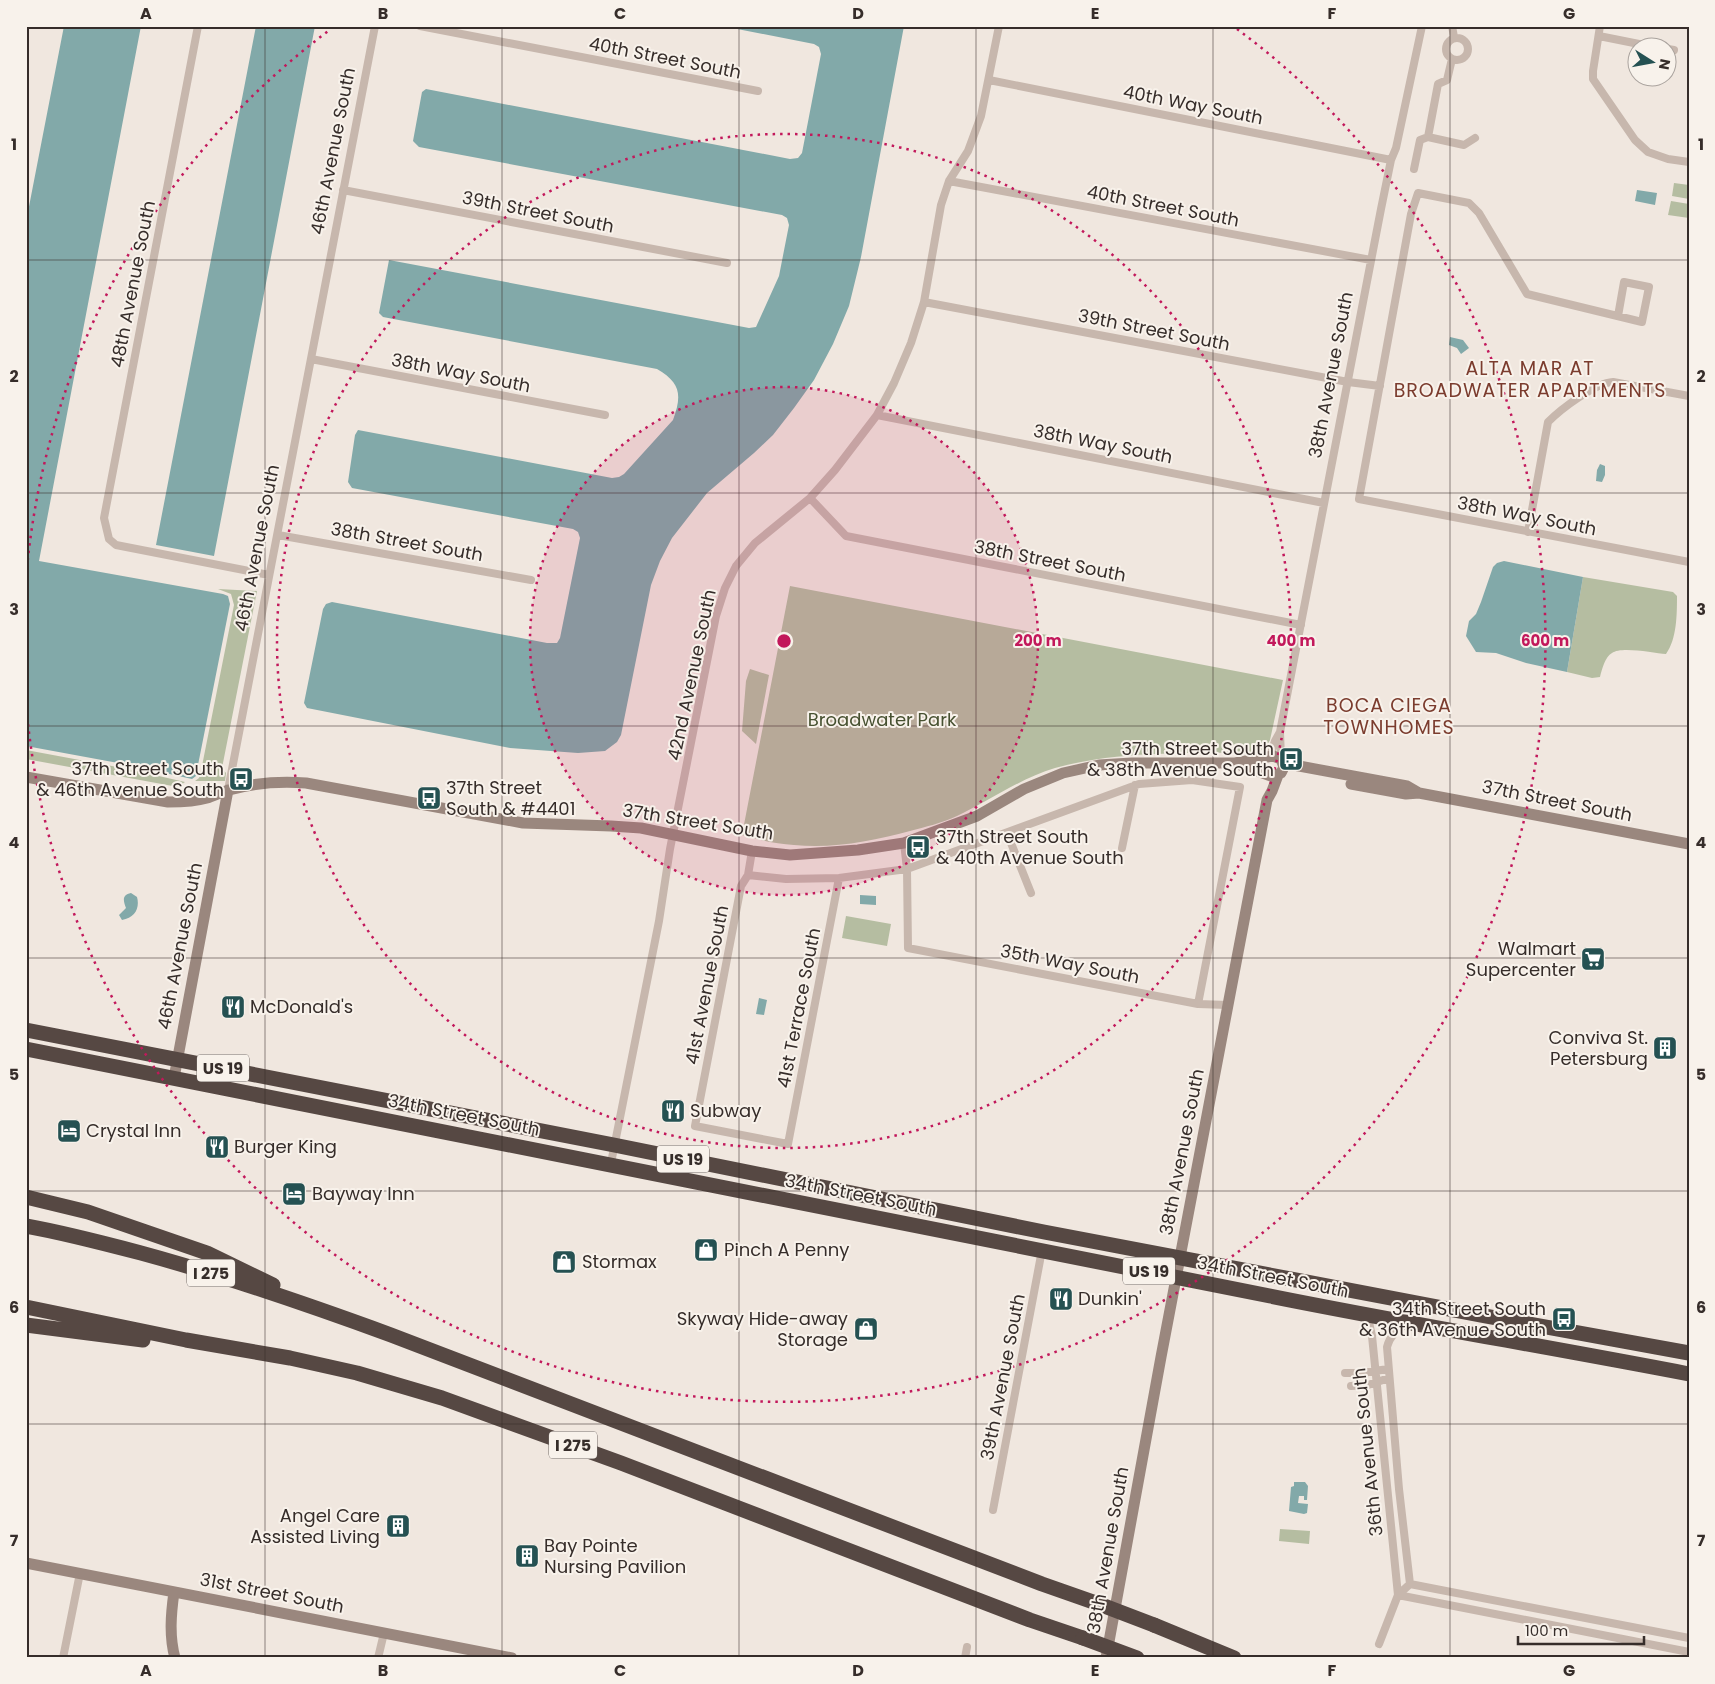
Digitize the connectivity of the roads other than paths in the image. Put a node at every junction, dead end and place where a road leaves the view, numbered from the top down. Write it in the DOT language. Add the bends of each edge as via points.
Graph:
graph roads {
  1 [pos="198,26"];
  2 [pos="375,26"];
  3 [pos="420,26"];
  4 [pos="999,26"];
  5 [pos="1422,26"];
  6 [pos="1452,26"];
  7 [pos="1600,26"];
  8 [pos="1599,36"];
  9 [pos="1454,38"];
  10 [pos="1628,42"];
  11 [pos="1452,59"];
  12 [pos="989,80"];
  13 [pos="758,91"];
  14 [pos="1428,138"];
  15 [pos="1475,138"];
  16 [pos="1391,160"];
  17 [pos="1689,162"];
  18 [pos="1414,169"];
  19 [pos="949,181"];
  20 [pos="343,190"];
  21 [pos="1371,260"];
  22 [pos="727,263"];
  23 [pos="924,302"];
  24 [pos="1618,316"];
  25 [pos="311,359"];
  26 [pos="1348,382"];
  27 [pos="1380,386"];
  28 [pos="1689,396"];
  29 [pos="605,415"];
  30 [pos="877,415"];
  31 [pos="810,498"];
  32 [pos="1324,503"];
  33 [pos="1528,532"];
  34 [pos="278,534"];
  35 [pos="1689,562"];
  36 [pos="269,575"];
  37 [pos="531,580"];
  38 [pos="1301,625"];
  39 [pos="1280,732"];
  40 [pos="1274,766"];
  41 [pos="26,776"];
  42 [pos="1135,785"];
  43 [pos="228,790"];
  44 [pos="1007,833"];
  45 [pos="673,835"];
  46 [pos="904,843"];
  47 [pos="1689,844"];
  48 [pos="1122,848"];
  49 [pos="752,851"];
  50 [pos="907,869"];
  51 [pos="748,875"];
  52 [pos="839,878"];
  53 [pos="1031,893"];
  54 [pos="1198,1004"];
  55 [pos="1228,1005"];
  56 [pos="26,1030"];
  57 [pos="54,1035"];
  58 [pos="30,1050"];
  59 [pos="177,1059"];
  60 [pos="174,1078"];
  61 [pos="392,1101"];
  62 [pos="431,1109"];
  63 [pos="348,1112"];
  64 [pos="390,1120"];
  65 [pos="788,1144"];
  66 [pos="614,1145"];
  67 [pos="610,1163"];
  68 [pos="26,1197"];
  69 [pos="922,1207"];
  70 [pos="846,1212"];
  71 [pos="987,1220"];
  72 [pos="26,1226"];
  73 [pos="919,1226"];
  74 [pos="1042,1250"];
  75 [pos="1180,1258"];
  76 [pos="1176,1277"];
  77 [pos="1271,1296"];
  78 [pos="1382,1296"];
  79 [pos="26,1307"];
  80 [pos="1357,1312"];
  81 [pos="1480,1315"];
  82 [pos="342,1317"];
  83 [pos="1382,1317"];
  84 [pos="1410,1322"];
  85 [pos="32,1326"];
  86 [pos="186,1340"];
  87 [pos="1689,1353"];
  88 [pos="1661,1358"];
  89 [pos="1388,1369"];
  90 [pos="1375,1372"];
  91 [pos="1346,1373"];
  92 [pos="1689,1374"];
  93 [pos="1389,1378"];
  94 [pos="1376,1382"];
  95 [pos="1351,1386"];
  96 [pos="993,1510"];
  97 [pos="26,1563"];
  98 [pos="80,1573"];
  99 [pos="1410,1584"];
  100 [pos="174,1592"];
  101 [pos="1398,1595"];
  102 [pos="384,1633"];
  103 [pos="1689,1638"];
  104 [pos="1378,1644"];
  105 [pos="967,1647"];
  106 [pos="1689,1652"];
  107 [pos="63,1658"];
  108 [pos="175,1658"];
  109 [pos="378,1658"];
  110 [pos="512,1658"];
  111 [pos="965,1658"];
  112 [pos="1106,1658"];
  113 [pos="1136,1658"];
  114 [pos="1234,1658"];
  1 -- 36 [label="street, 48th Avenue South" via="104,518 109,538 116,545"];
  2 -- 20 [label="street, 46th Avenue South"];
  3 -- 13 [label="street, 40th Street South"];
  4 -- 12 [label="street, 42nd Avenue South"];
  5 -- 16 [label="street, 38th Avenue South"];
  6 -- 9 [label="street"];
  7 -- 8 [label="street"];
  8 -- 10 [label="street"];
  8 -- 17 [label="street" via="1593,79 1635,140 1648,152"];
  9 -- 11 [label="street" via="1445,48"];
  9 -- 11 [label="street" via="1465,41 1468,52 1459,60"];
  11 -- 14 [label="street" via="1447,80 1438,84"];
  12 -- 16 [label="street, 40th Way South"];
  12 -- 19 [label="street, 42nd Avenue South" via="981,116 968,151"];
  14 -- 15 [label="street" via="1464,146"];
  14 -- 18 [label="street" via="1420,140"];
  16 -- 21 [label="street, 38th Avenue South"];
  19 -- 21 [label="street, 40th Street South"];
  19 -- 23 [label="street, 42nd Avenue South" via="941,205"];
  20 -- 22 [label="street, 39th Street South"];
  20 -- 25 [label="street, 46th Avenue South"];
  21 -- 26 [label="street, 38th Avenue South"];
  23 -- 26 [label="street, 39th Street South"];
  23 -- 30 [label="street, 42nd Avenue South" via="911,343"];
  24 -- 24 [label="street" via="1642,322 1649,287 1624,282"];
  24 -- 27 [label="street" via="1527,294 1479,213 1469,203 1418,193 1411,214"];
  25 -- 29 [label="street, 38th Way South"];
  25 -- 34 [label="street, 46th Avenue South"];
  26 -- 27 [label="street, 39th Street South"];
  26 -- 32 [label="street, 38th Avenue South"];
  27 -- 33 [label="street, 38th Way South" via="1360,499"];
  28 -- 33 [label="street" via="1603,383 1558,412 1548,422"];
  30 -- 31 [label="street, 42nd Avenue South"];
  30 -- 32 [label="street, 38th Way South"];
  31 -- 38 [label="street, 38th Street South" via="846,536"];
  31 -- 45 [label="street, 42nd Avenue South" via="755,543 736,566 725,588 716,616"];
  32 -- 38 [label="street, 38th Avenue South"];
  33 -- 35 [label="street, 38th Way South"];
  34 -- 36 [label="street, 46th Avenue South"];
  34 -- 37 [label="street, 38th Street South"];
  36 -- 43 [label="street, 46th Avenue South"];
  38 -- 39 [label="street, 38th Avenue South"];
  39 -- 40 [label="street, 38th Avenue South"];
  39 -- 40 [label="street, 38th Avenue South" via="1275,741"];
  40 -- 46 [label="street, 37th Street South" via="1235,762 1100,765 1063,773 1024,789 978,816"];
  40 -- 47 [label="street, 37th Street South" via="1407,786 1419,792"];
  40 -- 55 [label="street, 38th Avenue South" via="1272,791 1267,800"];
  41 -- 43 [label="street, 37th Street South" via="168,802 187,802"];
  42 -- 44 [label="street"];
  42 -- 48 [label="street"];
  42 -- 54 [label="street" via="1192,780 1240,787"];
  43 -- 45 [label="street, 37th Street South" via="286,781 306,783 523,823 641,828"];
  43 -- 59 [label="street, 46th Avenue South"];
  44 -- 50 [label="street"];
  44 -- 53 [label="street"];
  45 -- 49 [label="street, 37th Street South"];
  45 -- 66 [label="street, 42nd Avenue South"];
  46 -- 49 [label="street, 37th Street South" via="790,855"];
  46 -- 50 [label="street"];
  49 -- 51 [label="street, 41st Avenue South"];
  50 -- 52 [label="street"];
  50 -- 54 [label="street, 35th Way South" via="908,948"];
  51 -- 52 [label="street" via="786,879"];
  51 -- 65 [label="street, 41st Avenue South" via="741,886 695,1126"];
  52 -- 65 [label="street, 41st Terrace South"];
  54 -- 55 [label="street, 35th Way South"];
  55 -- 75 [label="street, 38th Avenue South"];
  56 -- 57 [label="highway, 34th Street South / US 19"];
  57 -- 58 [label="street"];
  57 -- 59 [label="highway, 34th Street South / US 19"];
  58 -- 60 [label="highway, 34th Street South / US 19"];
  59 -- 60 [label="street, 46th Avenue South"];
  59 -- 61 [label="highway, 34th Street South / US 19"];
  60 -- 63 [label="highway, 34th Street South / US 19"];
  61 -- 62 [label="highway, 34th Street South / US 19"];
  61 -- 63 [label="highway" via="385,1110 365,1108"];
  62 -- 64 [label="highway" via="396,1114"];
  62 -- 66 [label="highway, 34th Street South / US 19"];
  63 -- 64 [label="highway, 34th Street South / US 19"];
  64 -- 67 [label="highway, 34th Street South / US 19"];
  66 -- 67 [label="street, 42nd Avenue South"];
  66 -- 69 [label="highway, 34th Street South / US 19"];
  67 -- 70 [label="highway, 34th Street South / US 19"];
  68 -- 82 [label="highway" via="88,1212 207,1254"];
  69 -- 70 [label="highway" via="909,1213 868,1205"];
  69 -- 71 [label="highway, 34th Street South / US 19"];
  70 -- 73 [label="highway, 34th Street South / US 19"];
  71 -- 73 [label="highway" via="964,1224 935,1218"];
  71 -- 75 [label="highway, 34th Street South / US 19"];
  72 -- 82 [label="highway, I 275" via="78,1236 226,1278"];
  73 -- 74 [label="highway, 34th Street South / US 19"];
  74 -- 76 [label="highway, 34th Street South / US 19"];
  74 -- 96 [label="street, 39th Avenue South"];
  75 -- 76 [label="street, 38th Avenue South"];
  75 -- 78 [label="highway, 34th Street South / US 19"];
  76 -- 77 [label="highway, 34th Street South / US 19"];
  76 -- 112 [label="street, 38th Avenue South"];
  77 -- 78 [label="highway" via="1293,1291 1364,1303"];
  77 -- 80 [label="highway, 34th Street South / US 19"];
  78 -- 81 [label="highway, 34th Street South / US 19"];
  79 -- 86 [label="highway, I 275"];
  80 -- 83 [label="highway, 34th Street South / US 19"];
  80 -- 90 [label="street, 36th Avenue South" via="1370,1322"];
  81 -- 83 [label="highway" via="1466,1321 1396,1310"];
  81 -- 88 [label="highway, 34th Street South / US 19"];
  82 -- 114 [label="highway, I 275, bridge"];
  83 -- 84 [label="highway, 34th Street South / US 19"];
  84 -- 88 [label="highway, 34th Street South / US 19"];
  84 -- 89 [label="street, 36th Avenue South" via="1396,1330 1389,1340"];
  85 -- 86 [label="highway" via="154,1342"];
  86 -- 113 [label="highway, I 275, bridge" via="357,1373 442,1398"];
  87 -- 88 [label="highway, 34th Street South / US 19"];
  88 -- 92 [label="highway, 34th Street South / US 19"];
  89 -- 90 [label="street"];
  89 -- 93 [label="street, 36th Avenue South"];
  90 -- 91 [label="street"];
  90 -- 94 [label="street, 36th Avenue South"];
  93 -- 94 [label="street"];
  93 -- 99 [label="street, 36th Avenue South"];
  94 -- 95 [label="street"];
  94 -- 101 [label="street, 36th Avenue South"];
  97 -- 98 [label="street, 31st Street South"];
  98 -- 100 [label="street, 31st Street South"];
  98 -- 107 [label="street"];
  99 -- 101 [label="street, 36th Avenue South"];
  99 -- 103 [label="street"];
  100 -- 102 [label="street, 31st Street South"];
  100 -- 108 [label="street" via="171,1644"];
  101 -- 104 [label="street, 36th Avenue South"];
  101 -- 106 [label="street"];
  102 -- 109 [label="street"];
  102 -- 110 [label="street, 31st Street South"];
  105 -- 111 [label="street"];
}
